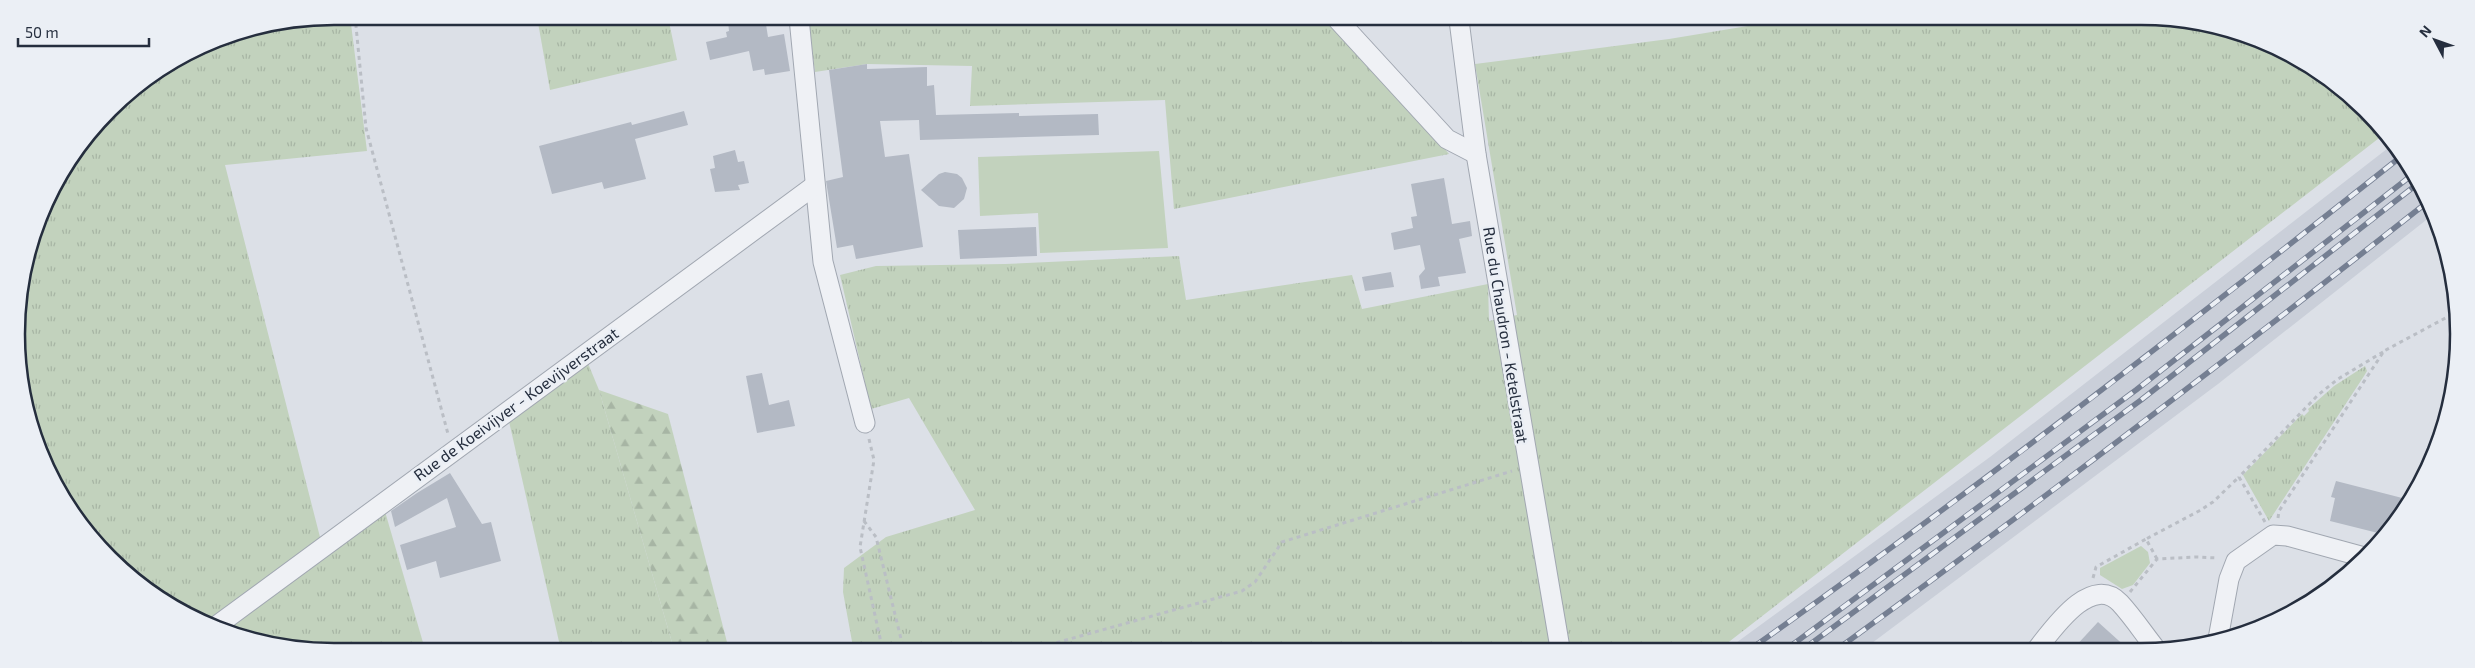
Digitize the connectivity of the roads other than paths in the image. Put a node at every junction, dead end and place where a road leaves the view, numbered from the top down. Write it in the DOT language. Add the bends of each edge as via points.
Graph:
graph roads {
  1 [pos="800,25"];
  2 [pos="1342,25"];
  3 [pos="1461,25"];
  4 [pos="1476,154"];
  5 [pos="814,186"];
  6 [pos="865,423"];
  7 [pos="2356,555"];
  8 [pos="222,622"];
  9 [pos="2219,632"];
  10 [pos="1559,643"];
  11 [pos="2042,643"];
  12 [pos="2151,643"];
  1 -- 5 [label="street"];
  2 -- 4 [label="street" via="1447,139"];
  3 -- 4 [label="street, Rue du Chaudron - Ketelstraat"];
  4 -- 10 [label="street, Rue du Chaudron - Ketelstraat"];
  5 -- 6 [label="street" via="823,262"];
  5 -- 8 [label="street, Rue de Koeivijver - Koevijverstraat"];
  7 -- 9 [label="street" via="2282,530 2273,535 2236,562 2229,579"];
  11 -- 12 [label="street" via="2073,605 2105,594 2119,602"];
}
